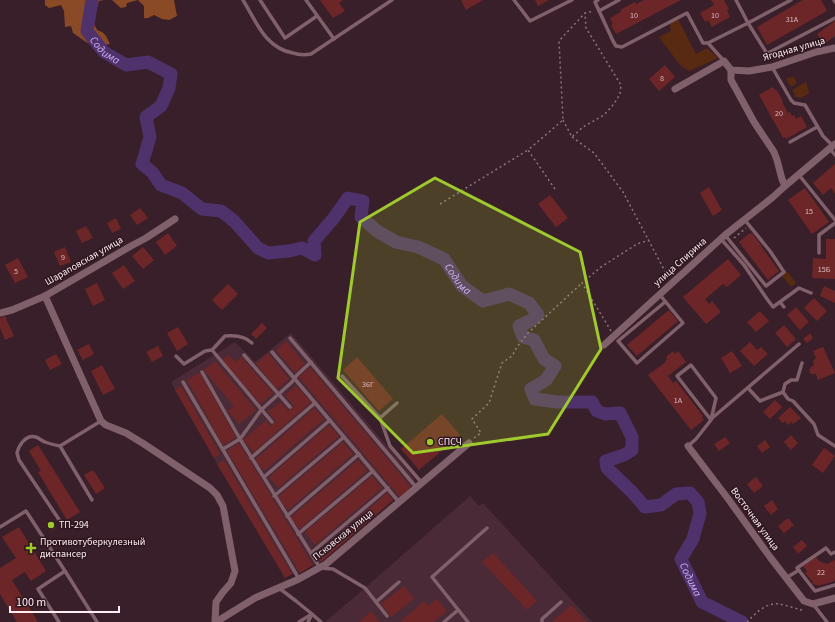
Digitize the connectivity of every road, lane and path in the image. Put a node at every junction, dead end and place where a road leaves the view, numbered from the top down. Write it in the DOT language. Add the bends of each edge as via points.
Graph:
graph roads {
  1 [pos="243,0"];
  2 [pos="260,0"];
  3 [pos="306,0"];
  4 [pos="392,0"];
  5 [pos="514,0"];
  6 [pos="572,0"];
  7 [pos="598,0"];
  8 [pos="619,0"];
  9 [pos="736,0"];
  10 [pos="791,0"];
  11 [pos="599,11"];
  12 [pos="586,13"];
  13 [pos="318,16"];
  14 [pos="835,18"];
  15 [pos="748,22"];
  16 [pos="334,39"];
  17 [pos="708,44"];
  18 [pos="835,48"];
  19 [pos="724,61"];
  20 [pos="772,67"];
  21 [pos="731,70"];
  22 [pos="675,89"];
  23 [pos="563,120"];
  24 [pos="817,127"];
  25 [pos="572,136"];
  26 [pos="790,142"];
  27 [pos="832,146"];
  28 [pos="528,150"];
  29 [pos="835,155"];
  30 [pos="799,175"];
  31 [pos="784,186"];
  32 [pos="555,188"];
  33 [pos="440,204"];
  34 [pos="175,219"];
  35 [pos="744,219"];
  36 [pos="835,220"];
  37 [pos="835,223"];
  38 [pos="749,226"];
  39 [pos="723,237"];
  40 [pos="649,240"];
  41 [pos="730,241"];
  42 [pos="818,253"];
  43 [pos="582,283"];
  44 [pos="671,283"];
  45 [pos="811,293"];
  46 [pos="659,294"];
  47 [pos="45,296"];
  48 [pos="665,302"];
  49 [pos="780,302"];
  50 [pos="784,307"];
  51 [pos="0,313"];
  52 [pos="290,338"];
  53 [pos="616,339"];
  54 [pos="252,342"];
  55 [pos="799,344"];
  56 [pos="604,345"];
  57 [pos="212,350"];
  58 [pos="272,352"];
  59 [pos="244,355"];
  60 [pos="176,356"];
  61 [pos="311,362"];
  62 [pos="802,363"];
  63 [pos="202,372"];
  64 [pos="342,376"];
  65 [pos="294,378"];
  66 [pos="183,382"];
  67 [pos="748,388"];
  68 [pos="783,392"];
  69 [pos="278,394"];
  70 [pos="315,403"];
  71 [pos="397,403"];
  72 [pos="290,407"];
  73 [pos="261,410"];
  74 [pos="380,418"];
  75 [pos="330,420"];
  76 [pos="710,420"];
  77 [pos="101,421"];
  78 [pos="272,422"];
  79 [pos="344,436"];
  80 [pos="240,439"];
  81 [pos="469,442"];
  82 [pos="60,446"];
  83 [pos="688,446"];
  84 [pos="835,446"];
  85 [pos="223,449"];
  86 [pos="359,454"];
  87 [pos="251,458"];
  88 [pos="373,471"];
  89 [pos="264,477"];
  90 [pos="419,485"];
  91 [pos="388,488"];
  92 [pos="274,496"];
  93 [pos="92,500"];
  94 [pos="399,502"];
  95 [pos="287,516"];
  96 [pos="62,524"];
  97 [pos="0,527"];
  98 [pos="487,528"];
  99 [pos="298,534"];
  100 [pos="835,552"];
  101 [pos="311,554"];
  102 [pos="320,568"];
  103 [pos="798,570"];
  104 [pos="65,571"];
  105 [pos="786,578"];
  106 [pos="299,579"];
  107 [pos="399,582"];
  108 [pos="835,585"];
  109 [pos="278,588"];
  110 [pos="835,598"];
  111 [pos="376,602"];
  112 [pos="561,602"];
  113 [pos="810,603"];
  114 [pos="458,610"];
  115 [pos="312,614"];
  116 [pos="387,616"];
  117 [pos="59,622"];
  118 [pos="97,622"];
  119 [pos="216,622"];
  120 [pos="299,622"];
  121 [pos="308,622"];
  122 [pos="321,622"];
  123 [pos="444,622"];
  124 [pos="468,622"];
  125 [pos="542,622"];
  126 [pos="747,622"];
  127 [pos="827,622"];
  1 -- 16 [label="lane" via="262,33 282,51 301,55 311,54"];
  2 -- 13 [label="lane" via="286,38"];
  3 -- 13 [label="lane"];
  4 -- 16 [label="lane"];
  5 -- 6 [label="lane" via="530,21"];
  7 -- 11 [label="lane" via="595,2"];
  8 -- 11 [label="lane"];
  9 -- 15 [label="lane"];
  10 -- 15 [label="lane"];
  11 -- 12 [label="path"];
  11 -- 17 [label="lane" via="616,46 622,47 687,13 703,43"];
  12 -- 23 [label="path" via="559,41"];
  12 -- 25 [label="path" via="586,28 621,85 620,94 604,114"];
  13 -- 16 [label="lane"];
  14 -- 15 [label="lane" via="768,53"];
  15 -- 17 [label="lane"];
  17 -- 19 [label="lane"];
  18 -- 20 [label="street, Ягодная улица"];
  19 -- 21 [label="street"];
  19 -- 22 [label="street"];
  20 -- 21 [label="street, Ягодная улица" via="749,71"];
  20 -- 24 [label="lane" via="790,100 805,105"];
  21 -- 31 [label="street" via="731,80 774,152"];
  23 -- 25 [label="path"];
  23 -- 28 [label="path"];
  24 -- 26 [label="lane"];
  24 -- 27 [label="lane"];
  25 -- 40 [label="path" via="594,153 623,192"];
  27 -- 29 [label="lane"];
  27 -- 30 [label="street, улица Спирина"];
  28 -- 32 [label="path"];
  28 -- 33 [label="path"];
  30 -- 31 [label="street, улица Спирина"];
  30 -- 36 [label="lane"];
  31 -- 35 [label="street, улица Спирина"];
  34 -- 47 [label="street, Шараповская улица"];
  35 -- 38 [label="lane"];
  35 -- 39 [label="street, улица Спирина"];
  37 -- 42 [label="lane" via="819,235"];
  38 -- 41 [label="path"];
  38 -- 41 [label="lane" via="784,272 772,282 766,286"];
  39 -- 41 [label="lane"];
  39 -- 44 [label="street, улица Спирина"];
  39 -- 49 [label="lane" via="773,307"];
  40 -- 43 [label="path" via="637,244 601,267"];
  40 -- 44 [label="path"];
  43 -- 53 [label="path"];
  43 -- 81 [label="path" via="528,334 512,356 502,363 489,403 472,419 481,433"];
  44 -- 46 [label="street, улица Спирина"];
  45 -- 49 [label="lane" via="799,288"];
  46 -- 48 [label="lane"];
  46 -- 53 [label="street, улица Спирина"];
  47 -- 51 [label="street, Шараповская улица"];
  47 -- 77 [label="street"];
  48 -- 53 [label="lane"];
  48 -- 53 [label="lane" via="683,323 637,363"];
  49 -- 50 [label="lane"];
  52 -- 61 [label="lane"];
  53 -- 56 [label="street, улица Спирина"];
  54 -- 57 [label="lane" via="248,338 224,336"];
  55 -- 67 [label="lane"];
  57 -- 60 [label="lane" via="204,351 184,364"];
  57 -- 73 [label="lane"];
  58 -- 65 [label="lane"];
  59 -- 69 [label="lane"];
  61 -- 65 [label="lane"];
  61 -- 90 [label="lane"];
  62 -- 68 [label="lane" via="797,380 785,384"];
  63 -- 80 [label="lane"];
  64 -- 74 [label="lane"];
  65 -- 69 [label="lane"];
  65 -- 70 [label="lane"];
  66 -- 85 [label="lane"];
  67 -- 68 [label="lane" via="760,401"];
  67 -- 76 [label="lane"];
  68 -- 84 [label="lane" via="814,424 818,435"];
  69 -- 72 [label="lane"];
  69 -- 73 [label="lane"];
  70 -- 75 [label="lane"];
  70 -- 87 [label="lane"];
  71 -- 74 [label="lane"];
  73 -- 78 [label="lane"];
  73 -- 80 [label="lane"];
  74 -- 90 [label="lane" via="390,446"];
  75 -- 79 [label="lane"];
  75 -- 89 [label="lane"];
  76 -- 76 [label="lane" via="677,376 691,366 716,398"];
  76 -- 83 [label="lane"];
  77 -- 82 [label="lane"];
  77 -- 119 [label="street" via="144,444 217,495 223,506 235,572 231,583 216,602"];
  79 -- 86 [label="lane"];
  79 -- 92 [label="lane"];
  80 -- 85 [label="lane"];
  80 -- 87 [label="lane"];
  81 -- 90 [label="street, Псковская улица"];
  82 -- 93 [label="lane"];
  82 -- 96 [label="lane" via="30,436 19,446 16,453"];
  83 -- 105 [label="street, Восточная улица"];
  85 -- 106 [label="lane"];
  86 -- 88 [label="lane"];
  86 -- 95 [label="lane"];
  87 -- 89 [label="lane"];
  88 -- 91 [label="lane"];
  88 -- 99 [label="lane"];
  89 -- 92 [label="lane"];
  90 -- 94 [label="street, Псковская улица"];
  91 -- 94 [label="lane"];
  91 -- 101 [label="lane"];
  92 -- 95 [label="lane"];
  94 -- 102 [label="street, Псковская улица"];
  95 -- 99 [label="lane"];
  97 -- 104 [label="lane" via="26,511"];
  98 -- 114 [label="lane" via="432,577"];
  99 -- 101 [label="lane"];
  100 -- 103 [label="lane" via="831,554 826,548 797,568"];
  101 -- 102 [label="lane"];
  102 -- 106 [label="street, Псковская улица"];
  102 -- 111 [label="lane" via="333,569 365,588"];
  103 -- 105 [label="lane"];
  103 -- 108 [label="lane" via="815,591"];
  104 -- 117 [label="lane" via="38,589"];
  104 -- 118 [label="lane"];
  105 -- 113 [label="street, Восточная улица" via="804,601"];
  106 -- 109 [label="street, Псковская улица"];
  107 -- 111 [label="lane"];
  109 -- 115 [label="lane"];
  109 -- 119 [label="street, Псковская улица" via="255,598"];
  110 -- 113 [label="street"];
  111 -- 116 [label="lane"];
  112 -- 125 [label="lane" via="542,619"];
  113 -- 126 [label="path" via="801,610 778,604 768,605"];
  113 -- 127 [label="lane"];
  114 -- 123 [label="lane"];
  114 -- 124 [label="lane"];
  115 -- 120 [label="lane"];
  115 -- 121 [label="lane"];
  115 -- 122 [label="lane"];
}
